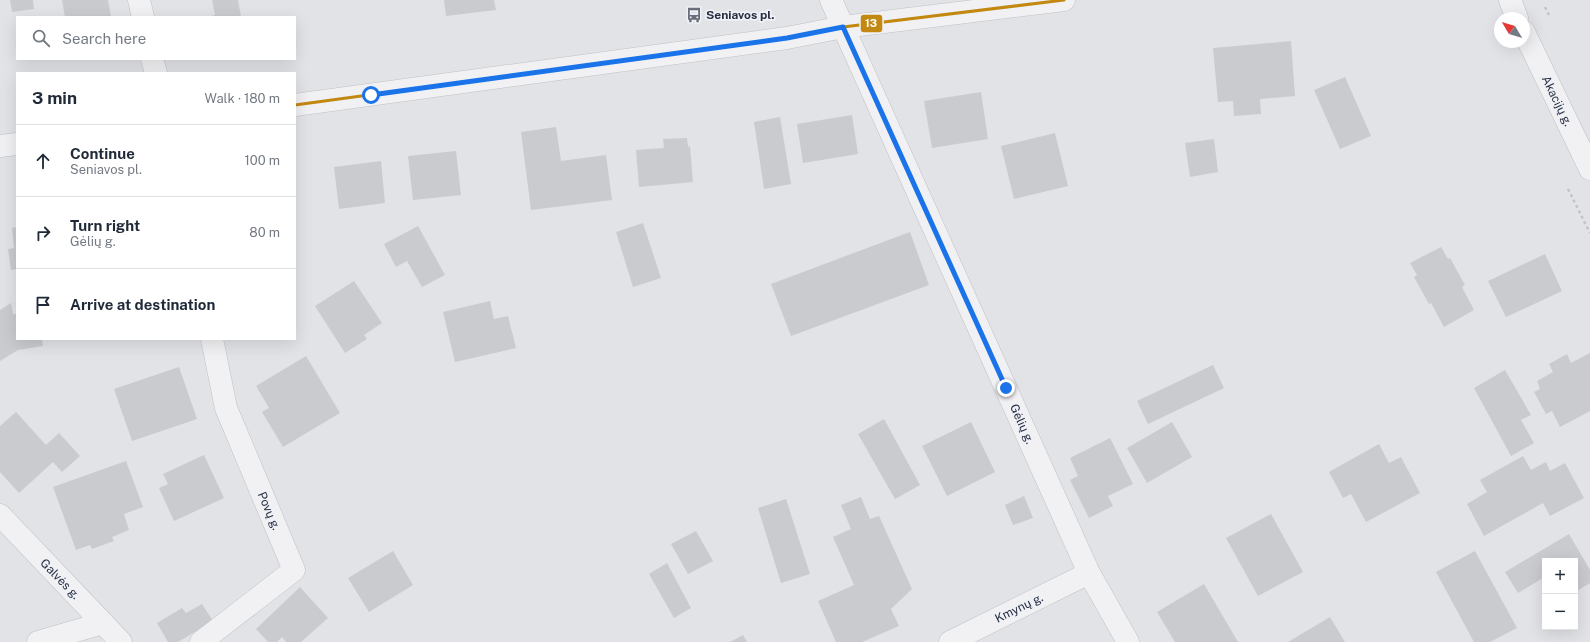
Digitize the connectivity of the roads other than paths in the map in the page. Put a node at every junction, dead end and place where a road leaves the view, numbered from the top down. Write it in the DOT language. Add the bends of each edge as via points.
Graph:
graph roads {
  1 [pos="139,0"];
  2 [pos="831,0"];
  3 [pos="1064,0"];
  4 [pos="1510,0"];
  5 [pos="1515,12"];
  6 [pos="143,16"];
  7 [pos="843,27"];
  8 [pos="1530,45"];
  9 [pos="152,60"];
  10 [pos="156,72"];
  11 [pos="296,105"];
  12 [pos="16,144"];
  13 [pos="0,146"];
  14 [pos="1590,170"];
  15 [pos="212,340"];
  16 [pos="0,515"];
  17 [pos="1089,573"];
  18 [pos="103,623"];
  19 [pos="38,642"];
  20 [pos="121,642"];
  21 [pos="201,642"];
  22 [pos="950,642"];
  23 [pos="1128,642"];
  1 -- 6 [label="street"];
  2 -- 7 [label="street, Gėlių g."];
  3 -- 7 [label="street"];
  4 -- 5 [label="street"];
  7 -- 11 [label="street" via="787,38"];
  7 -- 17 [label="street, Gėlių g."];
  8 -- 14 [label="street, Akacijų g."];
  9 -- 10 [label="street"];
  12 -- 13 [label="street"];
  15 -- 21 [label="street, Povų g." via="226,408 294,570"];
  16 -- 18 [label="street, Galvės g."];
  17 -- 22 [label="street, Kmynų g."];
  17 -- 23 [label="street, Gėlių g."];
  18 -- 19 [label="street"];
  18 -- 20 [label="street, Galvės g."];
}
